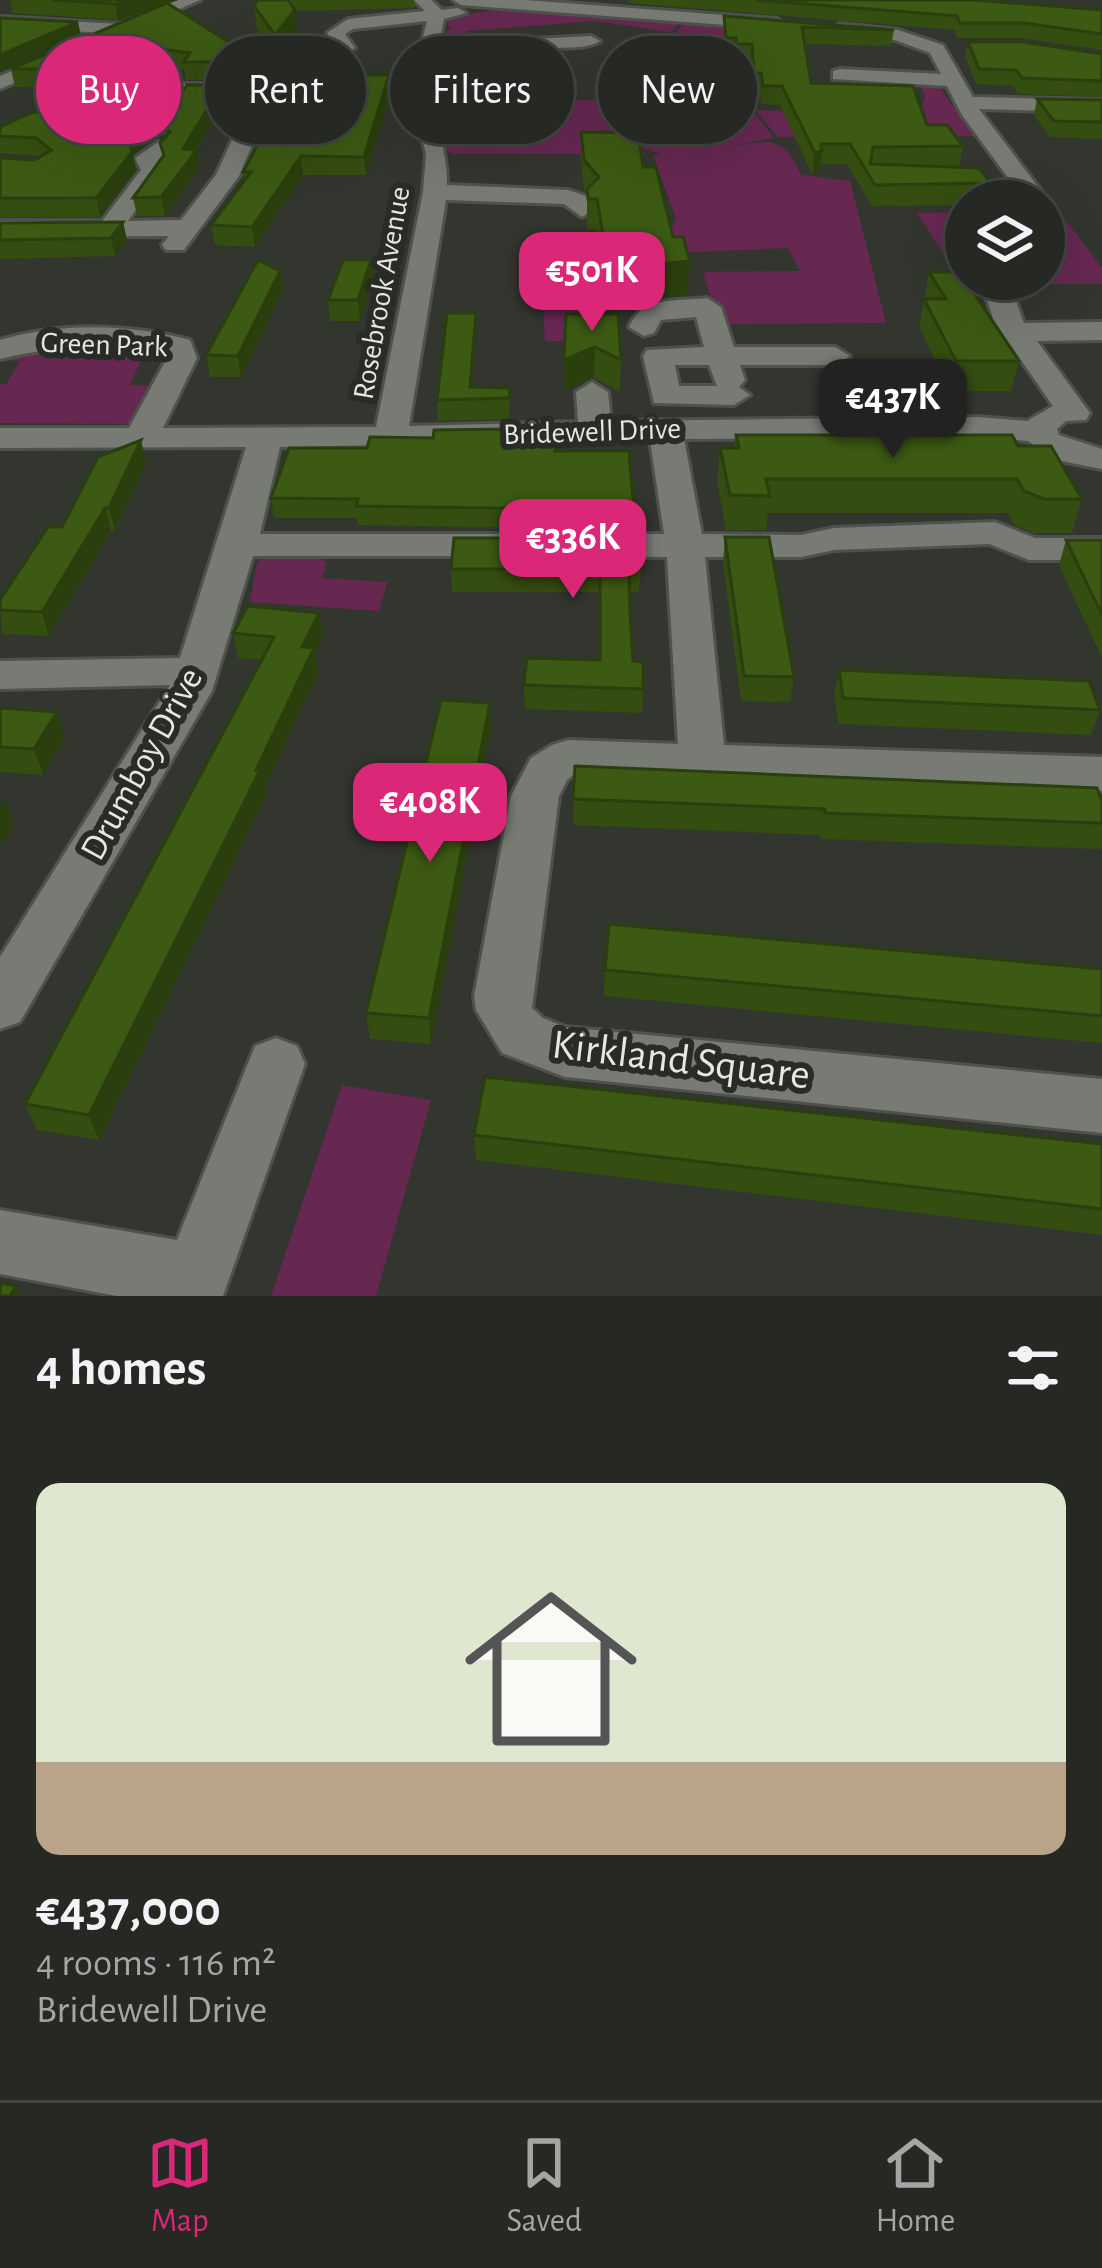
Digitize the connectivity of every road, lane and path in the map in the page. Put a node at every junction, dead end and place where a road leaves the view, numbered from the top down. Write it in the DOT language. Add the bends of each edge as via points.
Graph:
graph roads {
  1 [pos="461,0"];
  2 [pos="736,0"];
  3 [pos="760,0"];
  4 [pos="138,2"];
  5 [pos="185,3"];
  6 [pos="513,4"];
  7 [pos="428,9"];
  8 [pos="719,20"];
  9 [pos="0,22"];
  10 [pos="744,22"];
  11 [pos="791,25"];
  12 [pos="814,27"];
  13 [pos="58,36"];
  14 [pos="132,36"];
  15 [pos="338,36"];
  16 [pos="0,41"];
  17 [pos="591,41"];
  18 [pos="574,42"];
  19 [pos="36,44"];
  20 [pos="960,46"];
  21 [pos="933,47"];
  22 [pos="36,72"];
  23 [pos="834,73"];
  24 [pos="952,80"];
  25 [pos="0,83"];
  26 [pos="181,91"];
  27 [pos="1102,106"];
  28 [pos="970,112"];
  29 [pos="1102,125"];
  30 [pos="434,144"];
  31 [pos="158,148"];
  32 [pos="1012,180"];
  33 [pos="102,186"];
  34 [pos="141,186"];
  35 [pos="435,192"];
  36 [pos="582,210"];
  37 [pos="110,228"];
  38 [pos="0,229"];
  39 [pos="1000,300"];
  40 [pos="644,327"];
  41 [pos="1102,331"];
  42 [pos="1016,332"];
  43 [pos="0,350"];
  44 [pos="723,356"];
  45 [pos="835,356"];
  46 [pos="592,392"];
  47 [pos="738,411"];
  48 [pos="1088,415"];
  49 [pos="665,428"];
  50 [pos="595,432"];
  51 [pos="1040,432"];
  52 [pos="141,437"];
  53 [pos="266,437"];
  54 [pos="391,437"];
  55 [pos="0,438"];
  56 [pos="1102,460"];
  57 [pos="238,545"];
  58 [pos="685,545"];
  59 [pos="1102,549"];
  60 [pos="198,671"];
  61 [pos="0,675"];
  62 [pos="702,757"];
  63 [pos="1102,774"];
  64 [pos="0,1005"];
  65 [pos="276,1064"];
  66 [pos="1102,1106"];
  67 [pos="0,1243"];
  68 [pos="192,1286"];
  1 -- 6 [label="street"];
  2 -- 8 [label="street"];
  3 -- 10 [label="street"];
  4 -- 5 [label="street"];
  5 -- 14 [label="street"];
  6 -- 7 [label="street"];
  6 -- 8 [label="street"];
  7 -- 15 [label="street" via="331,25"];
  8 -- 10 [label="street"];
  9 -- 13 [label="street"];
  10 -- 11 [label="street"];
  12 -- 21 [label="street"];
  16 -- 19 [label="street"];
  17 -- 18 [label="street"];
  20 -- 21 [label="street"];
  21 -- 24 [label="street"];
  22 -- 25 [label="street"];
  23 -- 24 [label="street"];
  24 -- 28 [label="street"];
  26 -- 37 [label="street" via="265,90 227,176 182,237"];
  27 -- 28 [label="street"];
  28 -- 29 [label="street"];
  28 -- 32 [label="street"];
  30 -- 35 [label="street, Rosebrook Avenue"];
  31 -- 34 [label="street" via="146,158 153,170"];
  33 -- 34 [label="street"];
  34 -- 37 [label="street"];
  35 -- 36 [label="street" via="568,197"];
  35 -- 54 [label="street, Rosebrook Avenue"];
  37 -- 38 [label="street"];
  39 -- 42 [label="street"];
  40 -- 44 [label="street" via="649,313 707,307"];
  41 -- 42 [label="street"];
  42 -- 48 [label="street"];
  43 -- 52 [label="street, Green Park" via="43,340 179,346 182,358"];
  44 -- 45 [label="street"];
  44 -- 47 [label="street"];
  44 -- 47 [label="street" via="658,356 664,396"];
  46 -- 50 [label="street"];
  47 -- 49 [label="street, Bridewell Drive"];
  47 -- 51 [label="street, Bridewell Drive" via="860,437 977,427"];
  48 -- 51 [label="street" via="1044,421"];
  49 -- 50 [label="street, Bridewell Drive"];
  49 -- 58 [label="street"];
  50 -- 54 [label="street, Bridewell Drive"];
  51 -- 56 [label="street" via="1068,454"];
  52 -- 53 [label="street, Bridewell Drive"];
  52 -- 55 [label="street, Bridewell Drive"];
  53 -- 54 [label="street, Bridewell Drive"];
  53 -- 57 [label="street, Drumboy Drive"];
  57 -- 58 [label="street"];
  57 -- 60 [label="street, Drumboy Drive"];
  58 -- 59 [label="street" via="995,533 1029,549"];
  58 -- 62 [label="street"];
  60 -- 61 [label="street"];
  60 -- 64 [label="street, Drumboy Drive"];
  62 -- 63 [label="street, Kirkland Square"];
  62 -- 66 [label="street, Kirkland Square" via="575,754 542,778 502,997 515,1031 574,1053"];
  65 -- 68 [label="street"];
  67 -- 68 [label="street"];
}
